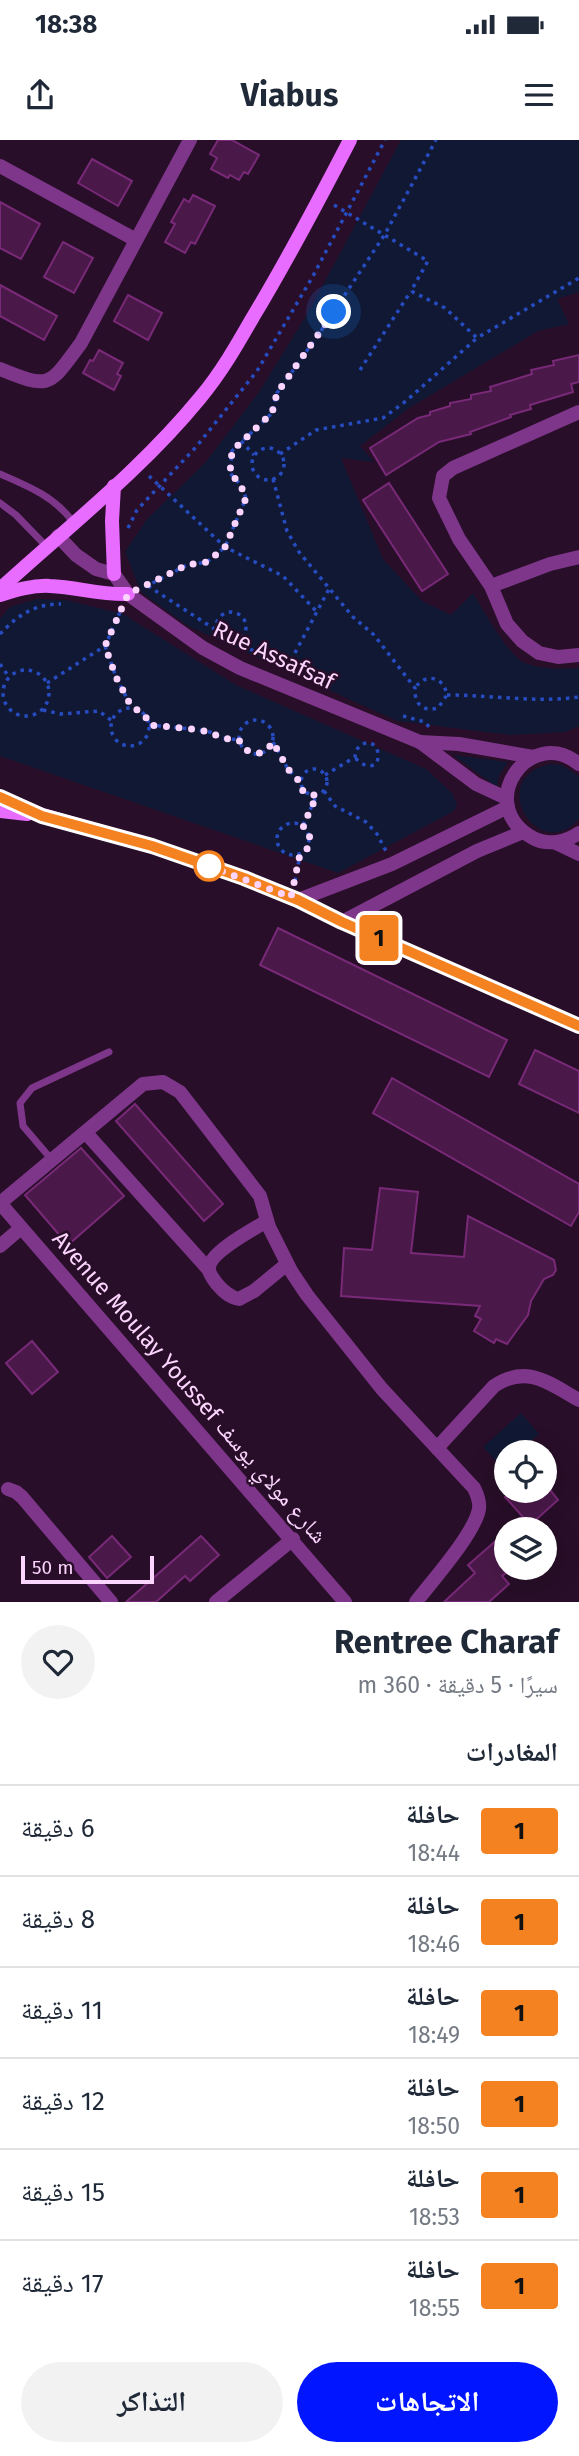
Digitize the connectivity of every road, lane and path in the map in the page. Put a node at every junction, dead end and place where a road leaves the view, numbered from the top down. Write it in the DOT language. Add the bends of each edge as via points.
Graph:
graph roads {
  1 [pos="190,140"];
  2 [pos="351,140"];
  3 [pos="436,140"];
  4 [pos="0,166"];
  5 [pos="320,197"];
  6 [pos="385,233"];
  7 [pos="136,240"];
  8 [pos="579,278"];
  9 [pos="411,291"];
  10 [pos="477,338"];
  11 [pos="0,369"];
  12 [pos="360,370"];
  13 [pos="579,412"];
  14 [pos="241,441"];
  15 [pos="280,454"];
  16 [pos="254,456"];
  17 [pos="137,464"];
  18 [pos="0,474"];
  19 [pos="272,479"];
  20 [pos="114,486"];
  21 [pos="0,503"];
  22 [pos="73,523"];
  23 [pos="52,541"];
  24 [pos="225,547"];
  25 [pos="579,556"];
  26 [pos="114,574"];
  27 [pos="148,586"];
  28 [pos="491,586"];
  29 [pos="329,588"];
  30 [pos="0,589"];
  31 [pos="128,594"];
  32 [pos="0,595"];
  33 [pos="317,612"];
  34 [pos="216,629"];
  35 [pos="235,642"];
  36 [pos="105,646"];
  37 [pos="579,655"];
  38 [pos="0,664"];
  39 [pos="287,668"];
  40 [pos="9,677"];
  41 [pos="310,678"];
  42 [pos="47,682"];
  43 [pos="415,688"];
  44 [pos="447,695"];
  45 [pos="579,697"];
  46 [pos="2,705"];
  47 [pos="132,708"];
  48 [pos="43,710"];
  49 [pos="399,716"];
  50 [pos="112,721"];
  51 [pos="425,722"];
  52 [pos="149,725"];
  53 [pos="239,740"];
  54 [pos="420,741"];
  55 [pos="273,742"];
  56 [pos="355,757"];
  57 [pos="533,757"];
  58 [pos="577,759"];
  59 [pos="325,775"];
  60 [pos="300,782"];
  61 [pos="324,791"];
  62 [pos="317,795"];
  63 [pos="0,797"];
  64 [pos="507,802"];
  65 [pos="0,811"];
  66 [pos="42,816"];
  67 [pos="303,826"];
  68 [pos="523,832"];
  69 [pos="579,833"];
  70 [pos="556,843"];
  71 [pos="300,854"];
  72 [pos="579,854"];
  73 [pos="392,864"];
  74 [pos="295,899"];
  75 [pos="342,922"];
  76 [pos="579,1026"];
  77 [pos="109,1052"];
  78 [pos="86,1133"];
  79 [pos="52,1160"];
  80 [pos="0,1203"];
  81 [pos="267,1221"];
  82 [pos="21,1228"];
  83 [pos="0,1246"];
  84 [pos="287,1264"];
  85 [pos="209,1269"];
  86 [pos="579,1400"];
  87 [pos="437,1447"];
  88 [pos="4,1492"];
  89 [pos="293,1539"];
  90 [pos="111,1602"];
  91 [pos="216,1602"];
  92 [pos="345,1602"];
  93 [pos="416,1602"];
  1 -- 7 [label="street"];
  2 -- 5 [label="main road"];
  3 -- 6 [label="path"];
  4 -- 7 [label="street"];
  5 -- 6 [label="path"];
  5 -- 17 [label="main road" via="228,360 201,397"];
  6 -- 9 [label="path" via="428,261"];
  6 -- 14 [label="path" via="277,393 272,413"];
  7 -- 11 [label="street" via="81,343 60,371 34,383"];
  8 -- 10 [label="path"];
  9 -- 10 [label="path" via="445,308"];
  9 -- 12 [label="path"];
  10 -- 15 [label="path" via="383,418 316,430"];
  13 -- 28 [label="street" via="443,476 439,498 459,539"];
  14 -- 16 [label="path"];
  14 -- 24 [label="path" via="232,451 230,473 246,498"];
  15 -- 16 [label="path" via="267,448"];
  15 -- 19 [label="path" via="283,469"];
  16 -- 19 [label="path" via="253,470"];
  17 -- 20 [label="main road"];
  17 -- 24 [label="path"];
  18 -- 22 [label="lane" via="42,493"];
  19 -- 29 [label="path" via="287,531"];
  20 -- 22 [label="main road"];
  20 -- 26 [label="main road"];
  21 -- 23 [label="lane"];
  22 -- 23 [label="main road"];
  23 -- 26 [label="street" via="96,569"];
  23 -- 30 [label="main road"];
  24 -- 27 [label="path" via="207,562 187,565"];
  24 -- 33 [label="path" via="283,576"];
  25 -- 28 [label="street"];
  26 -- 31 [label="street, Rue Assafsaf"];
  27 -- 31 [label="path"];
  27 -- 34 [label="path"];
  28 -- 37 [label="street" via="507,624 522,640 539,653"];
  29 -- 33 [label="path"];
  29 -- 43 [label="path"];
  31 -- 32 [label="main road" via="47,586"];
  31 -- 36 [label="path"];
  31 -- 54 [label="street, Rue Assafsaf" via="203,648 240,668"];
  33 -- 39 [label="path"];
  34 -- 35 [label="path" via="227,642"];
  34 -- 35 [label="path" via="223,615 239,615 246,630"];
  35 -- 39 [label="path"];
  36 -- 42 [label="path"];
  36 -- 47 [label="path"];
  38 -- 40 [label="path"];
  39 -- 41 [label="path"];
  40 -- 42 [label="path" via="22,670 36,672"];
  40 -- 46 [label="path" via="2,690"];
  42 -- 48 [label="path" via="49,697"];
  43 -- 44 [label="path" via="426,678 434,678"];
  43 -- 44 [label="path" via="417,703 427,709 439,708"];
  44 -- 45 [label="path" via="537,700"];
  46 -- 48 [label="path" via="15,715 30,717"];
  47 -- 50 [label="path" via="116,713"];
  47 -- 52 [label="path" via="146,717"];
  48 -- 50 [label="path" via="61,714 99,711"];
  49 -- 51 [label="path"];
  50 -- 52 [label="path" via="114,737 128,746 144,741"];
  52 -- 53 [label="path"];
  53 -- 55 [label="path" via="251,754 268,750"];
  53 -- 55 [label="path" via="244,723 253,719 270,725"];
  54 -- 57 [label="street, Rue Assafsaf"];
  54 -- 64 [label="street, Rue Assafsaf" via="476,785"];
  55 -- 60 [label="path"];
  56 -- 56 [label="path" via="366,767 373,765 379,752 375,746 361,744"];
  56 -- 59 [label="path"];
  57 -- 58 [label="street, Rue Assafsaf" via="553,753"];
  57 -- 64 [label="street" via="514,774"];
  59 -- 60 [label="path" via="310,769"];
  59 -- 61 [label="path"];
  60 -- 62 [label="path" via="302,790"];
  61 -- 62 [label="path"];
  61 -- 73 [label="path" via="335,806 366,822"];
  62 -- 67 [label="path"];
  63 -- 66 [label="main road"];
  64 -- 68 [label="street" via="513,821"];
  64 -- 73 [label="street"];
  65 -- 66 [label="main road"];
  66 -- 74 [label="main road" via="152,846"];
  67 -- 71 [label="path" via="310,841"];
  67 -- 71 [label="path" via="287,824 277,838 284,853"];
  68 -- 70 [label="street" via="538,841"];
  68 -- 75 [label="street"];
  69 -- 70 [label="street"];
  70 -- 72 [label="street"];
  71 -- 74 [label="path"];
  73 -- 74 [label="street"];
  74 -- 75 [label="main road"];
  75 -- 76 [label="main road"];
  77 -- 79 [label="lane" via="32,1088 20,1103 23,1126"];
  78 -- 79 [label="street"];
  78 -- 81 [label="street" via="143,1084 171,1085 253,1186"];
  78 -- 85 [label="street"];
  79 -- 80 [label="street"];
  80 -- 82 [label="street, Avenue Moulay Youssef شارع مولاي يوسف"];
  81 -- 84 [label="street"];
  81 -- 85 [label="street" via="223,1249"];
  82 -- 83 [label="street"];
  82 -- 89 [label="street, Avenue Moulay Youssef شارع مولاي يوسف"];
  84 -- 85 [label="street" via="239,1299 225,1293"];
  84 -- 87 [label="street" via="382,1389"];
  86 -- 87 [label="street" via="532,1376 505,1378"];
  87 -- 93 [label="street" via="474,1488 480,1508 467,1534"];
  88 -- 90 [label="street" via="22,1497"];
  89 -- 91 [label="street"];
  89 -- 92 [label="street, Avenue Moulay Youssef شارع مولاي يوسف"];
}
